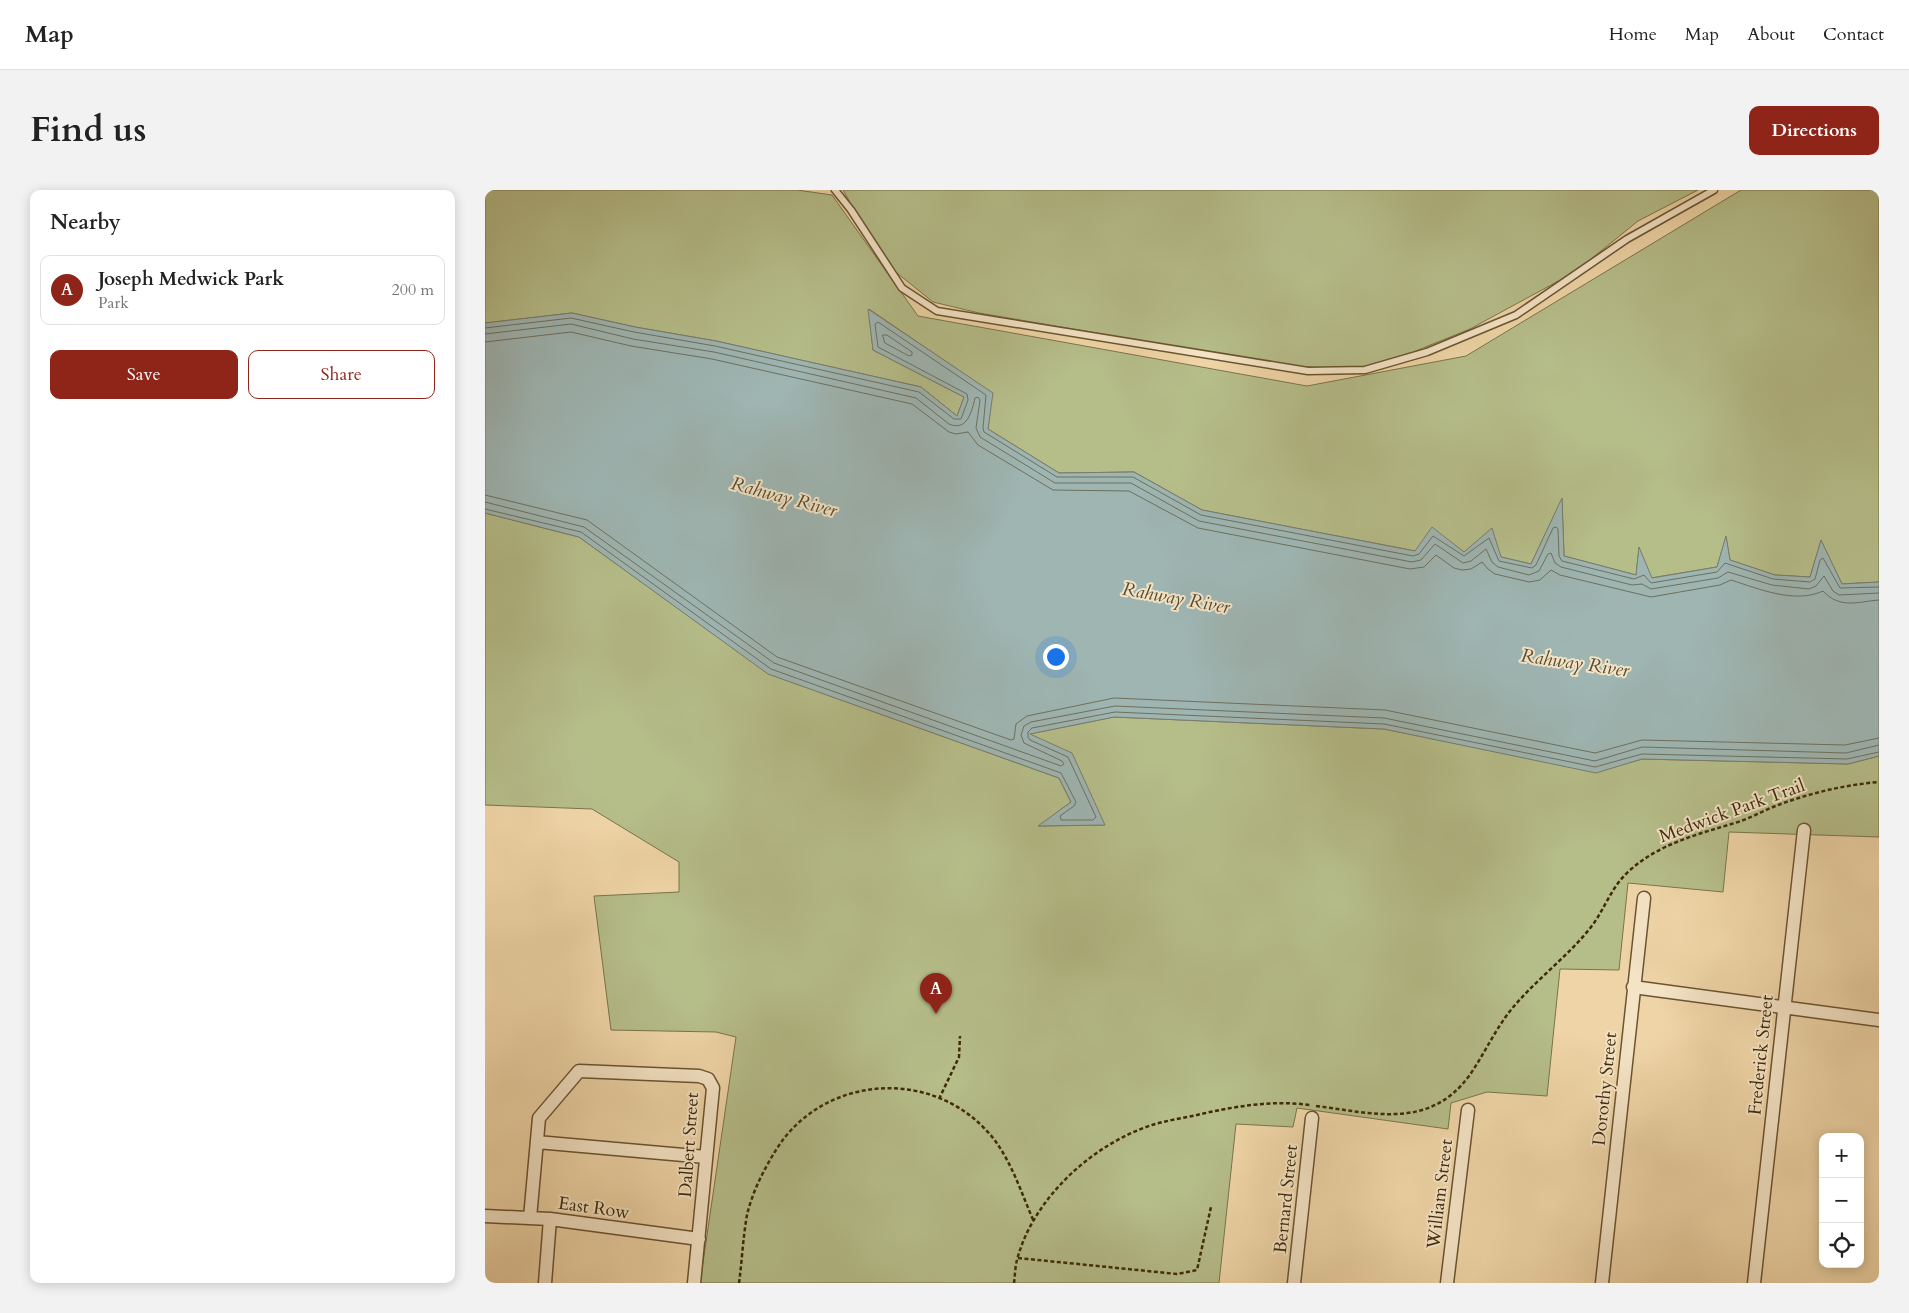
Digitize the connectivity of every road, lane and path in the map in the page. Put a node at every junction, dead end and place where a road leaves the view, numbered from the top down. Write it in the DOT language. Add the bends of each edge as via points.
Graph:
graph roads {
  1 [pos="835,190"];
  2 [pos="1714,190"];
  3 [pos="1879,782"];
  4 [pos="1804,830"];
  5 [pos="1644,898"];
  6 [pos="1633,987"];
  7 [pos="1784,1008"];
  8 [pos="1879,1020"];
  9 [pos="960,1036"];
  10 [pos="939,1099"];
  11 [pos="1468,1110"];
  12 [pos="1312,1118"];
  13 [pos="537,1142"];
  14 [pos="707,1157"];
  15 [pos="1211,1207"];
  16 [pos="485,1216"];
  17 [pos="530,1218"];
  18 [pos="549,1219"];
  19 [pos="1034,1222"];
  20 [pos="699,1239"];
  21 [pos="1018,1258"];
  22 [pos="545,1283"];
  23 [pos="694,1283"];
  24 [pos="739,1283"];
  25 [pos="1014,1283"];
  26 [pos="1294,1283"];
  27 [pos="1447,1283"];
  28 [pos="1602,1283"];
  29 [pos="1754,1283"];
  1 -- 2 [label="lane" via="903,288 937,311 1308,371 1365,370 1427,352 1516,315 1627,239"];
  3 -- 19 [label="path, Medwick Park Trail" via="1810,795 1708,829 1675,841 1629,870 1616,884 1591,927 1507,1015 1469,1075 1441,1101 1407,1114 1389,1115 1304,1104 1238,1106 1153,1125 1123,1137 1079,1167 1057,1188"];
  4 -- 7 [label="street, Frederick Street"];
  5 -- 6 [label="street, Dorothy Street"];
  6 -- 7 [label="street"];
  6 -- 28 [label="street, Dorothy Street"];
  7 -- 8 [label="street"];
  7 -- 29 [label="street, Frederick Street"];
  9 -- 10 [label="path" via="959,1057"];
  10 -- 19 [label="path" via="971,1116 1003,1152"];
  10 -- 24 [label="path" via="905,1088 857,1091 825,1104 793,1127 776,1150 747,1214"];
  11 -- 27 [label="street, William Street"];
  12 -- 26 [label="street, Bernard Street"];
  13 -- 14 [label="street"];
  13 -- 14 [label="street, Dalbert Street" via="539,1118 579,1071 699,1076 708,1079 713,1088"];
  13 -- 17 [label="street"];
  14 -- 20 [label="street, Dalbert Street"];
  15 -- 21 [label="path" via="1197,1270 1177,1274"];
  16 -- 17 [label="street, East Row"];
  17 -- 18 [label="street, East Row"];
  18 -- 20 [label="street, East Row"];
  18 -- 22 [label="street"];
  19 -- 21 [label="path, Medwick Park Trail"];
  20 -- 23 [label="street, Dalbert Street"];
  21 -- 25 [label="path, Medwick Park Trail"];
}
